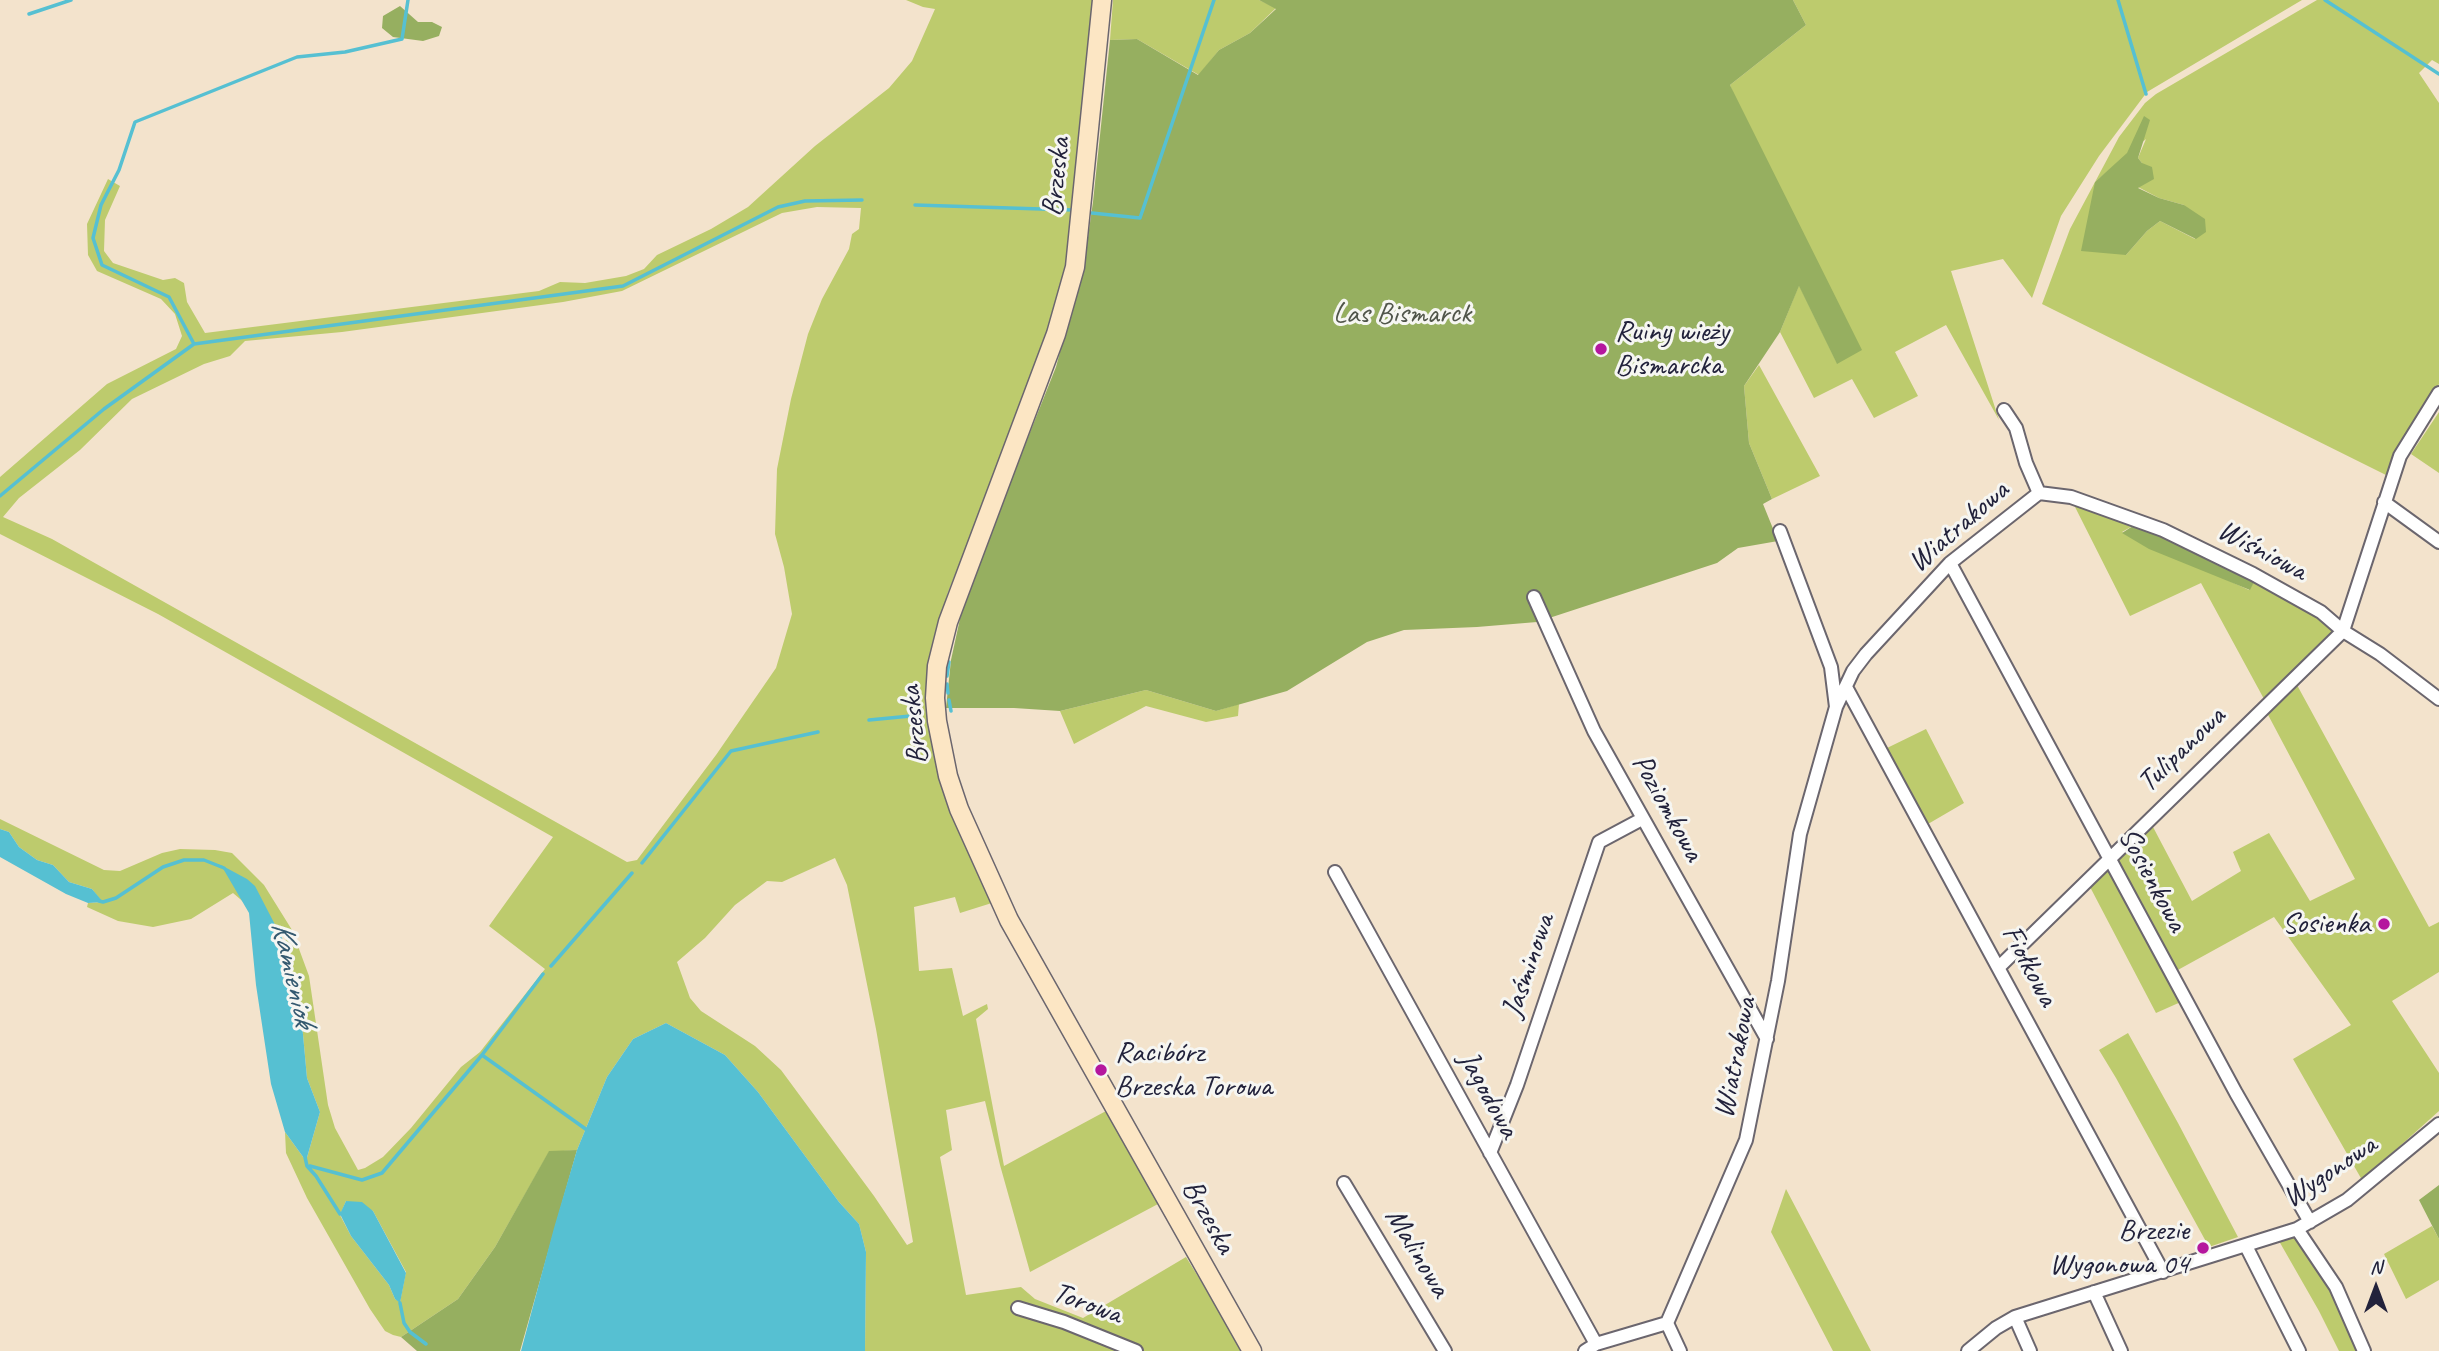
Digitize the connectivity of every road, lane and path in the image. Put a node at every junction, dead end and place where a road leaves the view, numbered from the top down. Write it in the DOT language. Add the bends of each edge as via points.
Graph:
graph roads {
  1 [pos="1102,0"];
  2 [pos="2439,393"];
  3 [pos="2004,410"];
  4 [pos="2039,493"];
  5 [pos="2384,502"];
  6 [pos="1780,531"];
  7 [pos="2439,542"];
  8 [pos="1950,563"];
  9 [pos="1534,597"];
  10 [pos="2343,631"];
  11 [pos="1831,667"];
  12 [pos="1853,671"];
  13 [pos="1846,687"];
  14 [pos="2439,699"];
  15 [pos="1836,707"];
  16 [pos="1642,819"];
  17 [pos="2110,858"];
  18 [pos="1335,872"];
  19 [pos="2000,967"];
  20 [pos="1767,1039"];
  21 [pos="2439,1125"];
  22 [pos="1490,1153"];
  23 [pos="1344,1183"];
  24 [pos="2310,1222"];
  25 [pos="2297,1229"];
  26 [pos="2246,1246"];
  27 [pos="2162,1272"];
  28 [pos="2094,1292"];
  29 [pos="1018,1308"];
  30 [pos="2015,1317"];
  31 [pos="1667,1323"];
  32 [pos="1591,1348"];
  33 [pos="1250,1350"];
  34 [pos="1136,1351"];
  35 [pos="1445,1351"];
  36 [pos="1680,1351"];
  37 [pos="1968,1351"];
  38 [pos="2030,1351"];
  39 [pos="2121,1351"];
  40 [pos="2300,1351"];
  41 [pos="2364,1351"];
  1 -- 33 [label="street, Brzeska" via="1075,267 1056,334 948,622 937,666 937,722 959,809 1009,920"];
  2 -- 5 [label="street" via="2400,456"];
  3 -- 4 [label="street, Wiatrakowa"];
  4 -- 8 [label="street, Wiatrakowa"];
  4 -- 10 [label="street, Wiśniowa" via="2071,497 2163,530 2264,580 2321,612"];
  5 -- 7 [label="street"];
  5 -- 10 [label="street"];
  6 -- 11 [label="street, Wiatrakowa"];
  8 -- 12 [label="street, Wiatrakowa"];
  8 -- 17 [label="street, Sosienkowa"];
  9 -- 16 [label="street, Poziomkowa" via="1594,731"];
  10 -- 14 [label="street, Wiśniowa"];
  10 -- 17 [label="street, Tulipanowa"];
  11 -- 12 [label="street"];
  11 -- 15 [label="street, Wiatrakowa"];
  12 -- 13 [label="street, Wiatrakowa"];
  13 -- 15 [label="street, Wiatrakowa"];
  13 -- 19 [label="street, Fiołkowa"];
  15 -- 20 [label="street, Wiatrakowa" via="1800,834"];
  16 -- 20 [label="street, Poziomkowa"];
  16 -- 22 [label="street, Jaśminowa" via="1600,842"];
  17 -- 19 [label="street, Tulipanowa"];
  17 -- 24 [label="street, Sosienkowa"];
  18 -- 22 [label="street, Jagodowa"];
  19 -- 27 [label="street, Fiołkowa"];
  20 -- 31 [label="street, Wiatrakowa" via="1746,1140"];
  21 -- 24 [label="street, Wygonowa" via="2347,1199"];
  22 -- 32 [label="street, Jagodowa"];
  23 -- 35 [label="street, Malinowa"];
  24 -- 25 [label="street, Wygonowa"];
  25 -- 26 [label="street, Wygonowa"];
  25 -- 41 [label="street" via="2336,1287"];
  26 -- 27 [label="street, Wygonowa"];
  26 -- 40 [label="street"];
  27 -- 28 [label="street, Wygonowa"];
  28 -- 30 [label="street, Wygonowa"];
  28 -- 39 [label="street"];
  29 -- 34 [label="street, Torowa"];
  30 -- 37 [label="street, Wygonowa"];
  30 -- 38 [label="street"];
  31 -- 32 [label="street"];
  31 -- 36 [label="street"];
}
